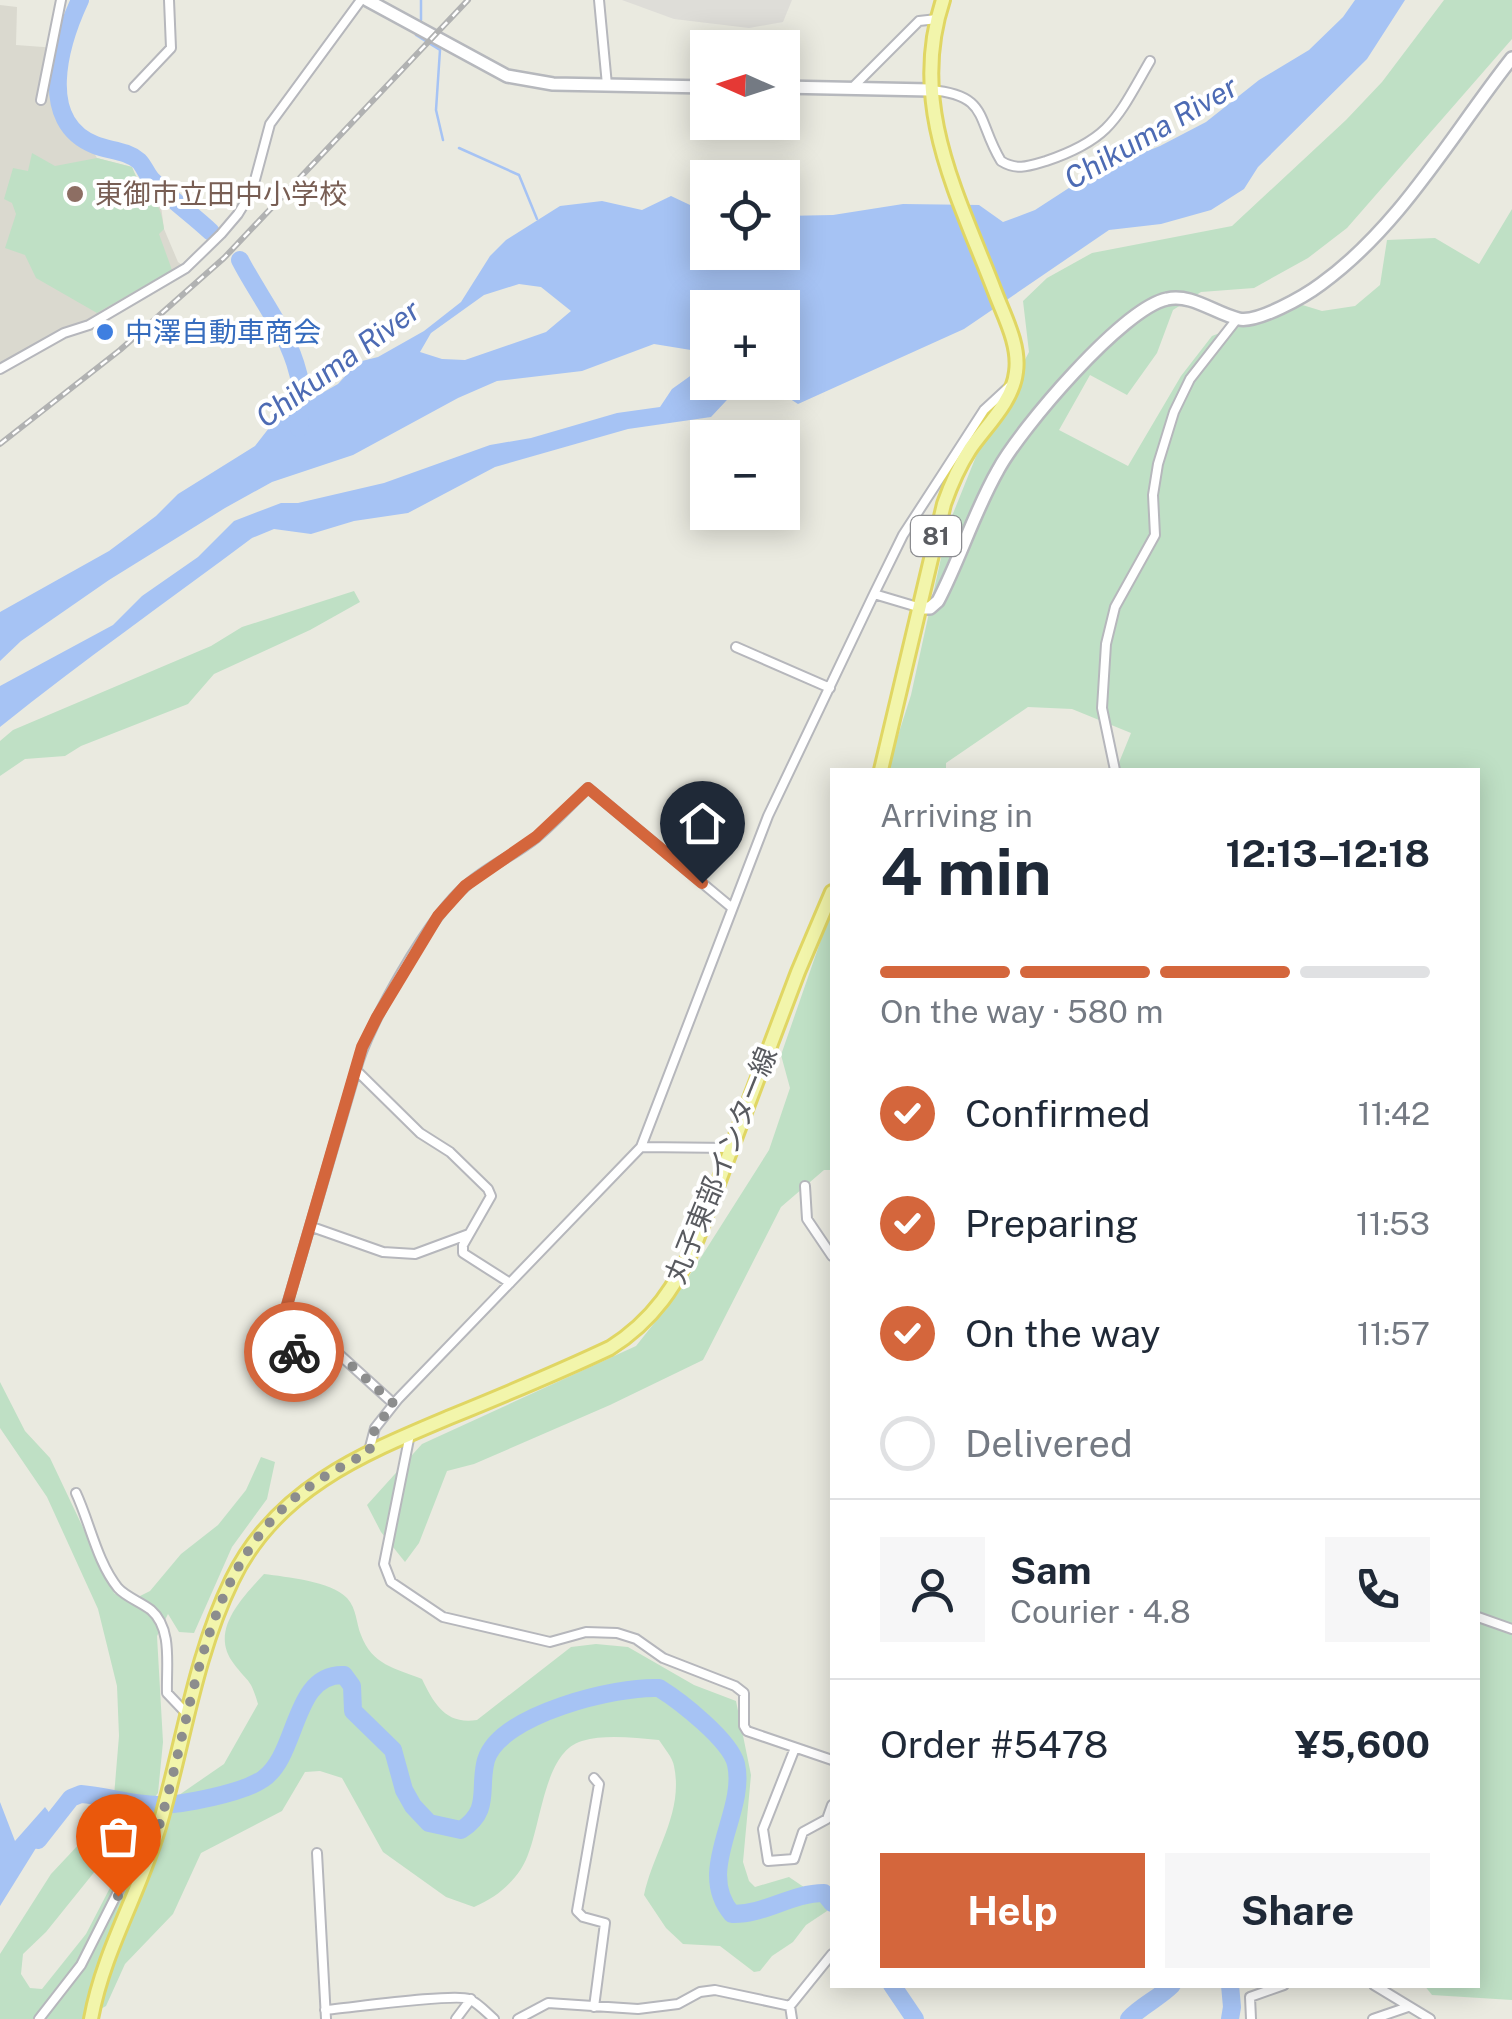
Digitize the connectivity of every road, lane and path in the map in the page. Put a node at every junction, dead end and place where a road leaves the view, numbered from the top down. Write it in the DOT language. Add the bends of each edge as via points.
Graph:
graph roads {
  1 [pos="60,0"];
  2 [pos="170,0"];
  3 [pos="364,0"];
  4 [pos="599,0"];
  5 [pos="943,0"];
  6 [pos="938,19"];
  7 [pos="1150,61"];
  8 [pos="1511,62"];
  9 [pos="607,86"];
  10 [pos="690,86"];
  11 [pos="134,87"];
  12 [pos="800,87"];
  13 [pos="853,88"];
  14 [pos="930,90"];
  15 [pos="41,100"];
  16 [pos="1238,319"];
  17 [pos="0,369"];
  18 [pos="1014,384"];
  19 [pos="874,594"];
  20 [pos="921,608"];
  21 [pos="736,647"];
  22 [pos="830,688"];
  23 [pos="881,768"];
  24 [pos="1115,768"];
  25 [pos="830,897"];
  26 [pos="731,907"];
  27 [pos="356,1070"];
  28 [pos="641,1147"];
  29 [pos="732,1148"];
  30 [pos="805,1186"];
  31 [pos="312,1227"];
  32 [pos="469,1234"];
  33 [pos="830,1253"];
  34 [pos="510,1283"];
  35 [pos="394,1404"];
  36 [pos="410,1434"];
  37 [pos="369,1452"];
  38 [pos="76,1493"];
  39 [pos="1480,1618"];
  40 [pos="1512,1629"];
  41 [pos="186,1714"];
  42 [pos="795,1748"];
  43 [pos="830,1759"];
  44 [pos="594,1778"];
  45 [pos="830,1810"];
  46 [pos="317,1852"];
  47 [pos="146,1865"];
  48 [pos="830,1956"];
  49 [pos="1276,1988"];
  50 [pos="1379,1988"];
  51 [pos="472,1999"];
  52 [pos="790,2006"];
  53 [pos="594,2007"];
  54 [pos="1408,2007"];
  55 [pos="326,2014"];
  56 [pos="640,2014"];
  57 [pos="40,2019"];
  58 [pos="91,2019"];
  59 [pos="456,2019"];
  60 [pos="494,2019"];
  61 [pos="518,2019"];
  62 [pos="792,2019"];
  63 [pos="1251,2019"];
  64 [pos="1373,2019"];
  65 [pos="1430,2019"];
  1 -- 15 [label="street"];
  2 -- 11 [label="street" via="170,48"];
  3 -- 9 [label="main road" via="507,76"];
  3 -- 17 [label="street" via="270,124 252,191 221,234 186,268"];
  4 -- 9 [label="street"];
  5 -- 6 [label="main road"];
  6 -- 13 [label="street" via="918,22"];
  6 -- 14 [label="main road"];
  7 -- 14 [label="street" via="1116,120 1099,136 1081,149 1022,168 1001,161 972,102"];
  8 -- 16 [label="main road" via="1372,238 1321,284 1260,316"];
  9 -- 10 [label="main road"];
  12 -- 13 [label="main road"];
  13 -- 14 [label="main road"];
  14 -- 18 [label="main road" via="955,189 1016,354"];
  16 -- 20 [label="main road" via="1178,297 1136,314 1073,374 1004,460 938,601"];
  16 -- 24 [label="street" via="1190,379 1174,412 1153,495 1155,535 1115,607 1102,708"];
  18 -- 19 [label="street" via="984,410 903,535"];
  18 -- 20 [label="main road, 81" via="949,489"];
  19 -- 20 [label="street"];
  19 -- 22 [label="street"];
  20 -- 23 [label="main road, 81"];
  21 -- 22 [label="street"];
  22 -- 26 [label="street"];
  25 -- 29 [label="main road, 丸子東部インター線"];
  26 -- 27 [label="street" via="588,788 536,837 465,886 438,916 377,1017"];
  26 -- 28 [label="street"];
  27 -- 31 [label="street"];
  27 -- 32 [label="street" via="488,1190 491,1196"];
  28 -- 29 [label="street"];
  28 -- 34 [label="street"];
  29 -- 36 [label="main road, 丸子東部インター線" via="684,1267 644,1322 600,1353"];
  30 -- 33 [label="street" via="806,1220"];
  31 -- 32 [label="street" via="383,1252 415,1254"];
  31 -- 35 [label="street" via="274,1350 330,1346"];
  32 -- 34 [label="street" via="463,1252"];
  34 -- 35 [label="street"];
  35 -- 37 [label="street" via="375,1428"];
  36 -- 37 [label="main road, 丸子東部インター線"];
  36 -- 42 [label="street" via="384,1564 391,1582 443,1617 532,1638 550,1642 607,1632 636,1639 663,1658 734,1686 744,1693 747,1731"];
  37 -- 41 [label="main road, 丸子東部インター線" via="290,1502 250,1549 220,1609"];
  38 -- 41 [label="street" via="119,1590 146,1606 165,1631 166,1693"];
  39 -- 40 [label="street"];
  41 -- 47 [label="main road, 丸子東部インター線"];
  42 -- 43 [label="street"];
  42 -- 45 [label="street" via="763,1829 768,1862 794,1860 803,1832"];
  44 -- 53 [label="street" via="600,1784 577,1910 605,1922"];
  46 -- 55 [label="street"];
  47 -- 57 [label="street" via="130,1868 81,1965"];
  47 -- 58 [label="main road, 丸子東部インター線" via="102,1969"];
  48 -- 52 [label="street"];
  49 -- 63 [label="street" via="1250,1997"];
  50 -- 54 [label="street"];
  51 -- 55 [label="street" via="453,1995"];
  51 -- 59 [label="street"];
  51 -- 60 [label="street"];
  52 -- 56 [label="street" via="715,1990"];
  52 -- 62 [label="street"];
  53 -- 56 [label="street"];
  53 -- 61 [label="street" via="548,2003"];
  54 -- 64 [label="street"];
  54 -- 65 [label="street"];
}
